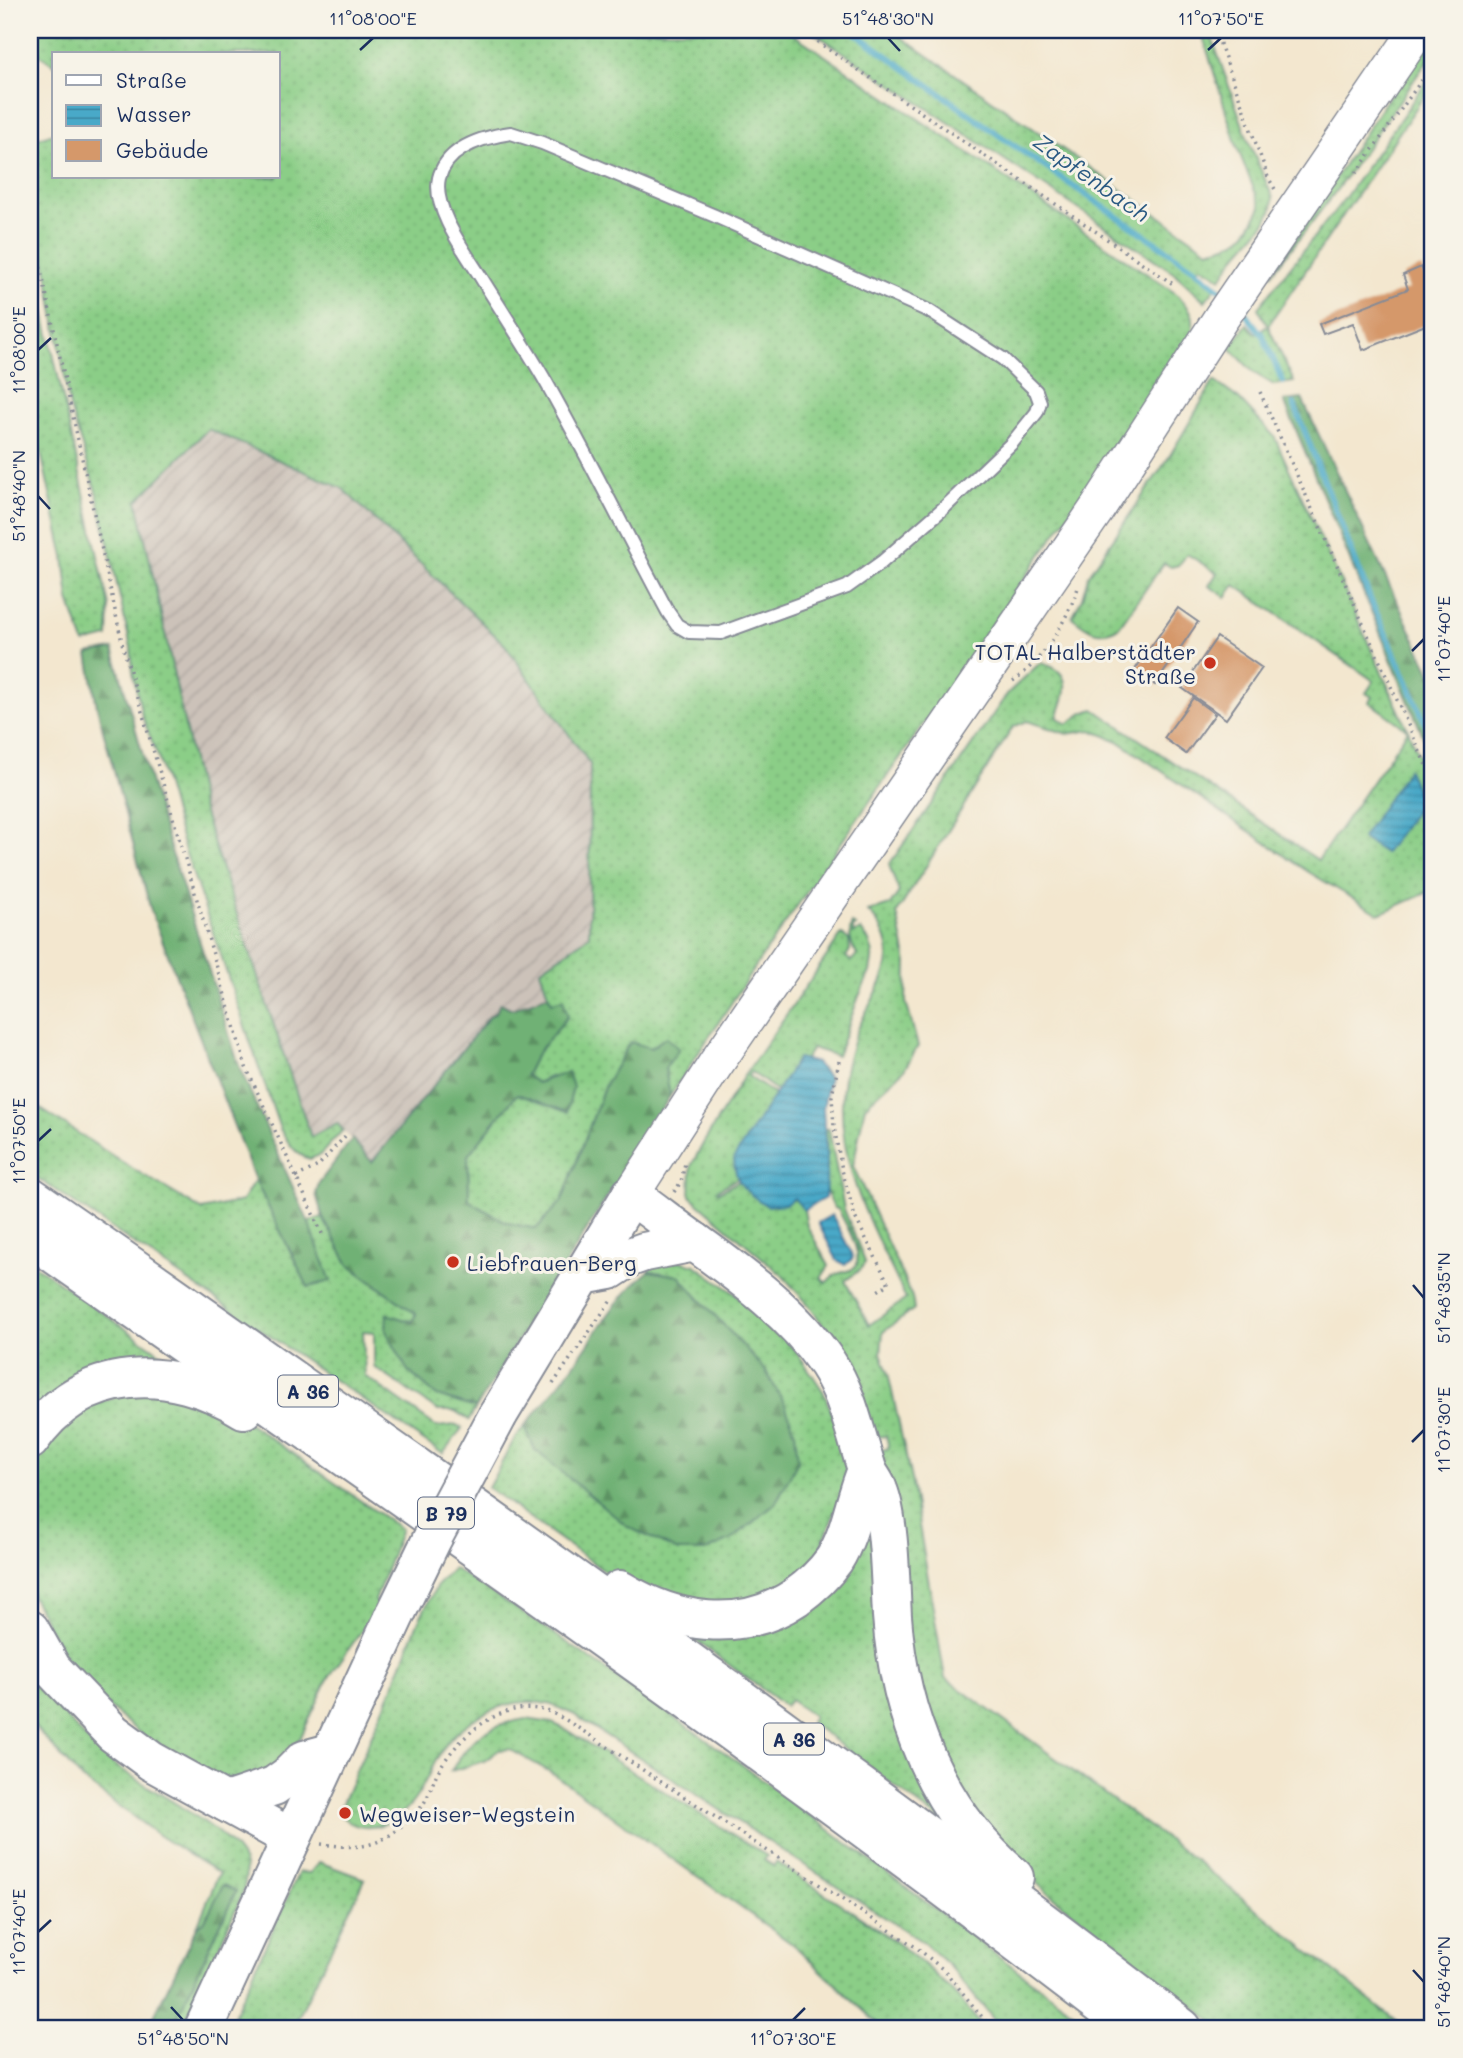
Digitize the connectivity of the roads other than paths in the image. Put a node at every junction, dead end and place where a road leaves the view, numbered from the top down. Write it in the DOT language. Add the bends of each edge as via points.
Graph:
graph roads {
  1 [pos="1418,30"];
  2 [pos="689,632"];
  3 [pos="30,1196"];
  4 [pos="645,1205"];
  5 [pos="30,1237"];
  6 [pos="695,1242"];
  7 [pos="582,1275"];
  8 [pos="289,1417"];
  9 [pos="30,1440"];
  10 [pos="867,1470"];
  11 [pos="530,1548"];
  12 [pos="30,1630"];
  13 [pos="330,1753"];
  14 [pos="226,1802"];
  15 [pos="291,1838"];
  16 [pos="1056,1933"];
  17 [pos="204,2028"];
  18 [pos="1129,2028"];
  19 [pos="1182,2028"];
  1 -- 4 [label="main road" via="715,1065"];
  2 -- 2 [label="lane" via="720,633 848,587 910,538 1012,443 1037,412 1036,391 1003,359 929,311 542,143 511,133 486,136 450,159 439,178 439,202 453,233 546,382 667,612"];
  3 -- 11 [label="main road, A 36"];
  4 -- 6 [label="main road"];
  4 -- 7 [label="main road"];
  5 -- 8 [label="main road, A 36"];
  6 -- 7 [label="main road" via="644,1251 610,1270"];
  6 -- 10 [label="main road" via="764,1294 813,1344 842,1390"];
  7 -- 13 [label="main road, B 79, bridge" via="498,1415 432,1539"];
  8 -- 9 [label="main road" via="268,1425 194,1385 153,1377 128,1379 70,1399 43,1421"];
  8 -- 18 [label="main road, A 36" via="782,1767"];
  10 -- 11 [label="main road" via="852,1522 833,1561 797,1596 754,1616 715,1622 669,1614 613,1586 554,1546"];
  10 -- 16 [label="main road" via="882,1508 903,1694 923,1752 975,1838 1046,1904"];
  11 -- 16 [label="main road, A 36"];
  12 -- 14 [label="main road" via="52,1669 113,1733 151,1761"];
  13 -- 14 [label="main road" via="304,1760 274,1786"];
  13 -- 15 [label="main road, B 79"];
  14 -- 15 [label="main road"];
  15 -- 17 [label="main road, B 79"];
  16 -- 19 [label="main road, A 36"];
}
